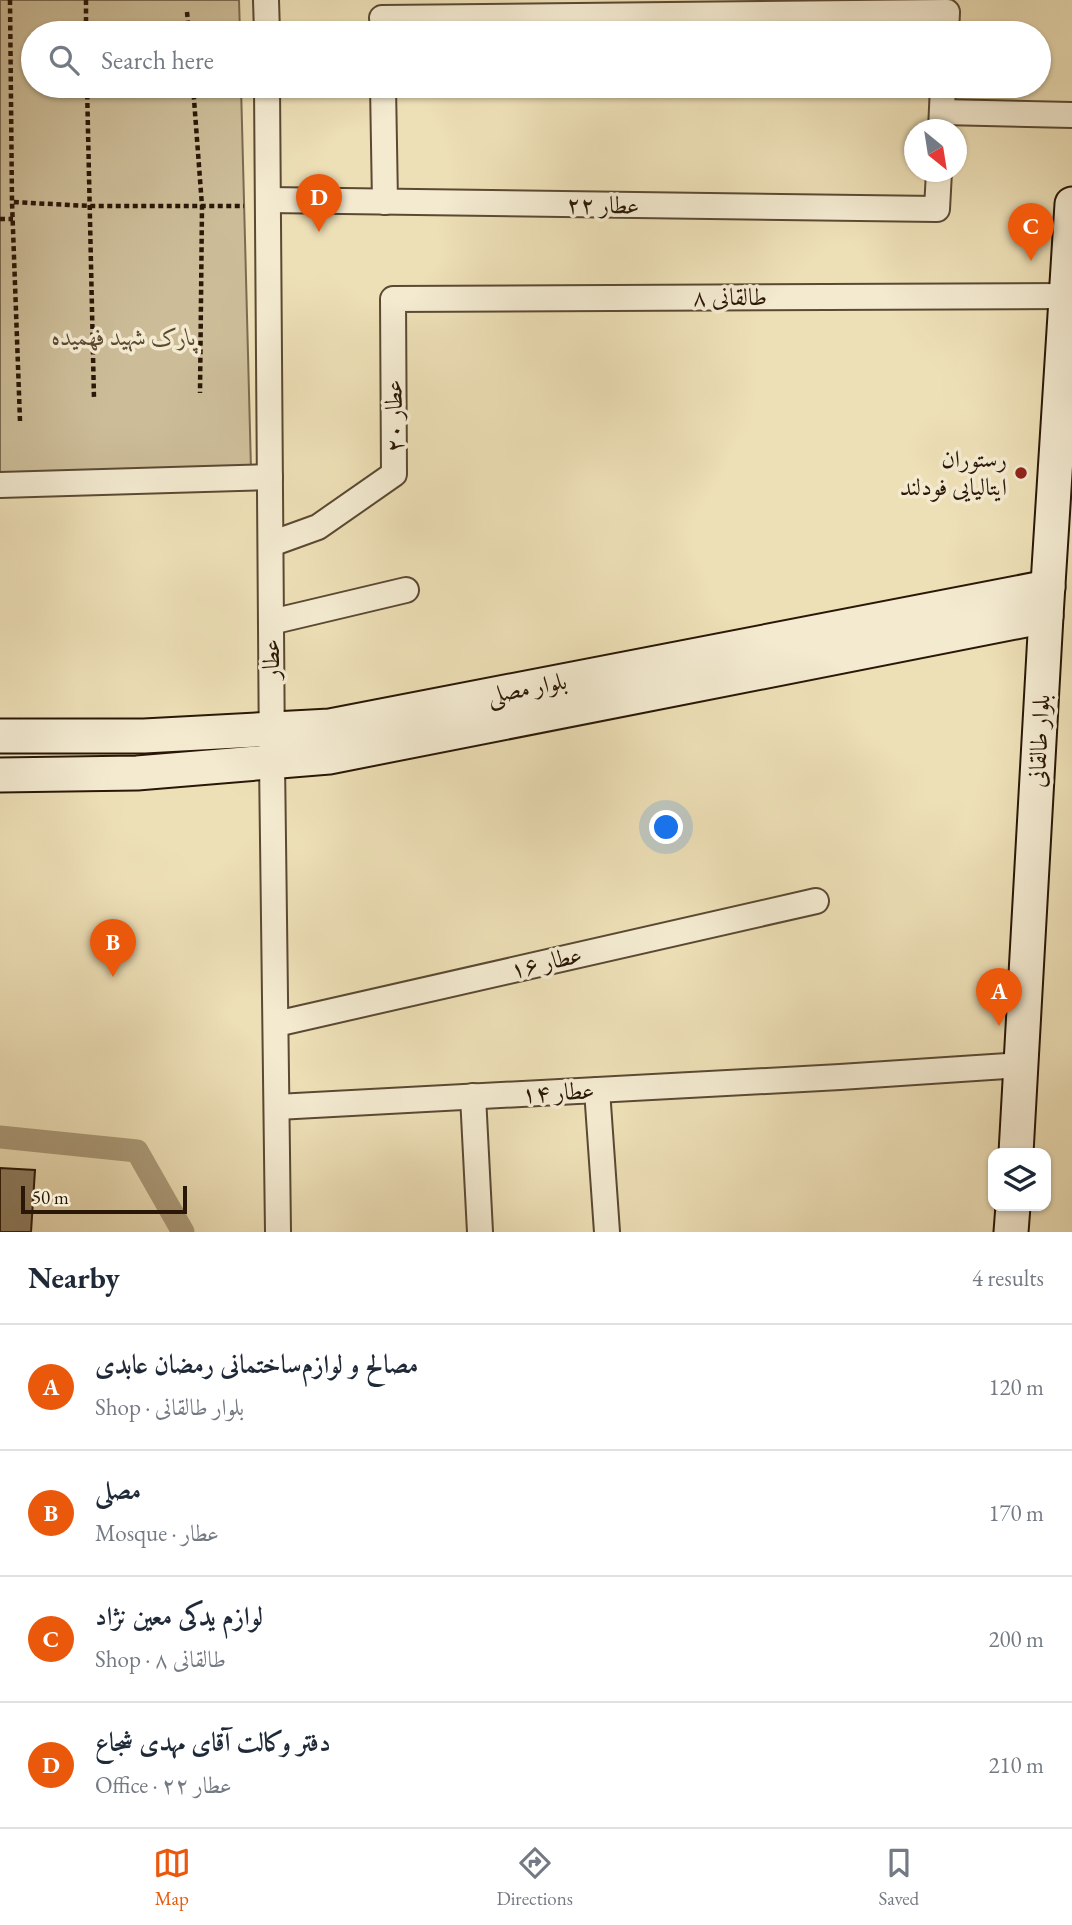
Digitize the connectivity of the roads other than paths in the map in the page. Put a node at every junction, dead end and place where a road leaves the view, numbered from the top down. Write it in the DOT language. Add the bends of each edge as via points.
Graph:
graph roads {
  1 [pos="267,0"];
  2 [pos="382,17"];
  3 [pos="267,21"];
  4 [pos="947,21"];
  5 [pos="266,98"];
  6 [pos="383,98"];
  7 [pos="942,98"];
  8 [pos="1072,115"];
  9 [pos="941,119"];
  10 [pos="967,120"];
  11 [pos="938,182"];
  12 [pos="385,202"];
  13 [pos="256,203"];
  14 [pos="1072,204"];
  15 [pos="1066,296"];
  16 [pos="393,299"];
  17 [pos="270,477"];
  18 [pos="0,485"];
  19 [pos="271,544"];
  20 [pos="406,590"];
  21 [pos="1047,601"];
  22 [pos="271,622"];
  23 [pos="0,736"];
  24 [pos="272,745"];
  25 [pos="0,775"];
  26 [pos="816,901"];
  27 [pos="276,1024"];
  28 [pos="1021,1065"];
  29 [pos="597,1090"];
  30 [pos="473,1096"];
  31 [pos="277,1107"];
  32 [pos="1016,1148"];
  33 [pos="1013,1211"];
  34 [pos="278,1232"];
  35 [pos="480,1232"];
  36 [pos="607,1232"];
  37 [pos="1011,1232"];
  1 -- 3 [label="street"];
  2 -- 4 [label="street" via="947,12"];
  5 -- 13 [label="street, عطار"];
  6 -- 12 [label="street"];
  7 -- 9 [label="street"];
  8 -- 10 [label="street"];
  11 -- 12 [label="street, عطار ۲۲" via="937,209"];
  12 -- 13 [label="street, عطار ۲۲"];
  13 -- 17 [label="street, عطار"];
  14 -- 15 [label="street, بلوار طالقانی"];
  15 -- 16 [label="street, طالقانی ۸"];
  15 -- 21 [label="street, بلوار طالقانی"];
  16 -- 19 [label="street, عطار ۲۰" via="394,474 318,527"];
  17 -- 18 [label="street"];
  17 -- 19 [label="street, عطار"];
  19 -- 22 [label="street, عطار"];
  20 -- 22 [label="street"];
  21 -- 24 [label="street, بلوار مصلی" via="330,726"];
  21 -- 28 [label="street, بلوار طالقانی"];
  22 -- 24 [label="street, عطار"];
  23 -- 24 [label="street, بلوار مصلی" via="145,736"];
  24 -- 25 [label="street, بلوار مصلی" via="137,773"];
  24 -- 27 [label="street, عطار"];
  26 -- 27 [label="street, عطار ۱۶"];
  27 -- 31 [label="street, عطار"];
  28 -- 29 [label="street, عطار ۱۴"];
  28 -- 32 [label="street, بلوار طالقانی"];
  29 -- 30 [label="street, عطار ۱۴"];
  29 -- 36 [label="street"];
  30 -- 31 [label="street, عطار ۱۴"];
  30 -- 35 [label="street"];
  31 -- 34 [label="street, عطار"];
  33 -- 37 [label="street"];
}
